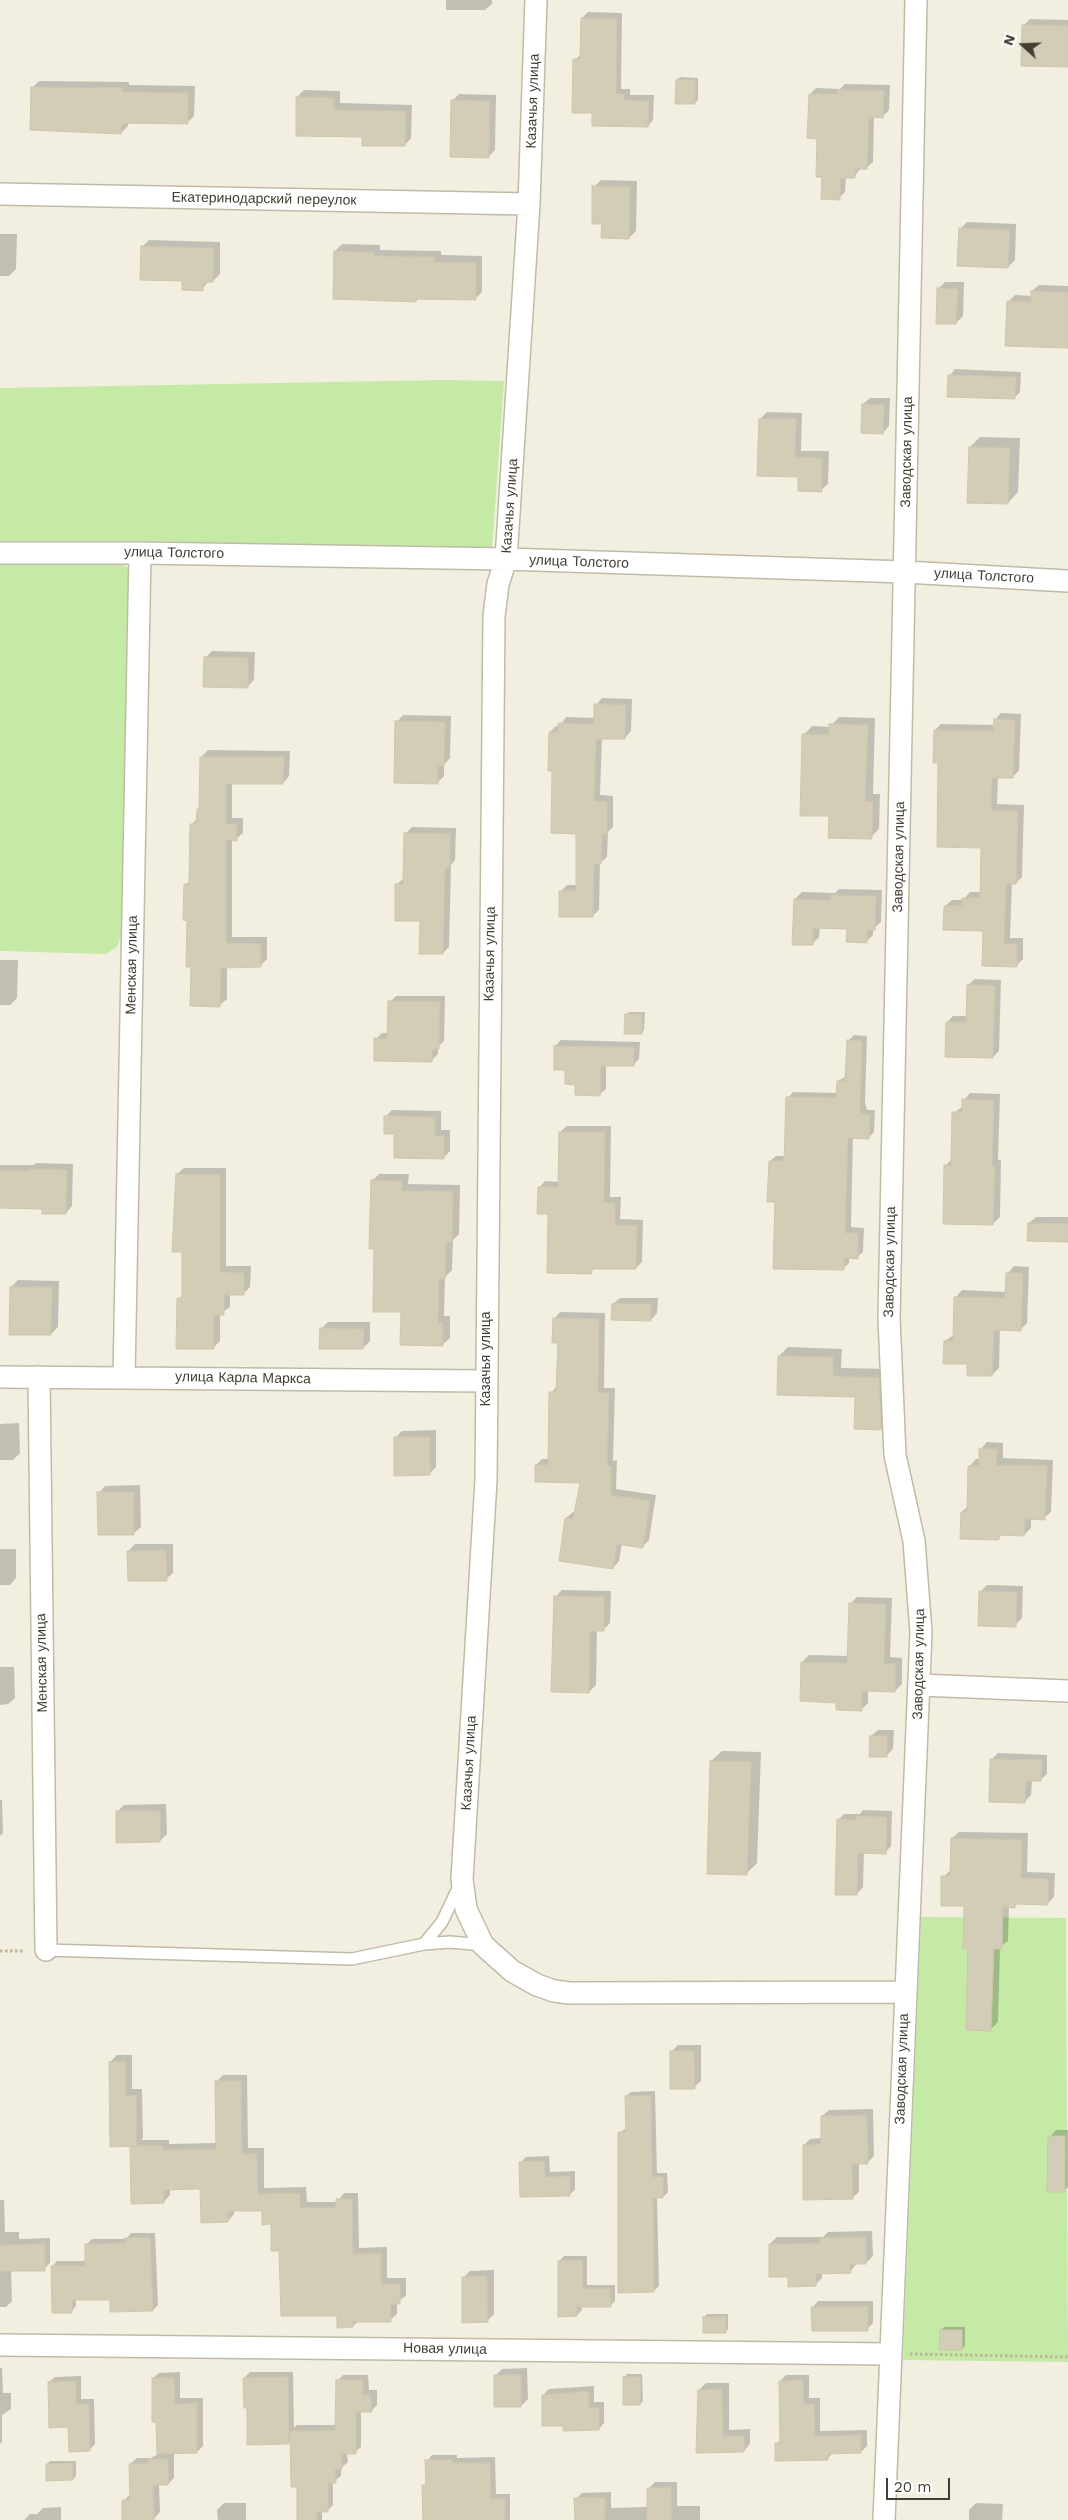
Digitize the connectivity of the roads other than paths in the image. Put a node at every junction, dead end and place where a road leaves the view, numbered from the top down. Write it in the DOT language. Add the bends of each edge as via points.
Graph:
graph roads {
  1 [pos="536,0"];
  2 [pos="916,0"];
  3 [pos="0,194"];
  4 [pos="529,204"];
  5 [pos="140,552"];
  6 [pos="0,553"];
  7 [pos="506,559"];
  8 [pos="905,572"];
  9 [pos="1068,581"];
  10 [pos="0,1377"];
  11 [pos="39,1377"];
  12 [pos="124,1377"];
  13 [pos="486,1381"];
  14 [pos="920,1685"];
  15 [pos="1068,1691"];
  16 [pos="462,1879"];
  17 [pos="424,1944"];
  18 [pos="483,1945"];
  19 [pos="46,1950"];
  20 [pos="905,1992"];
  21 [pos="0,2345"];
  22 [pos="890,2354"];
  23 [pos="884,2520"];
  1 -- 4 [label="street, Казачья улица"];
  2 -- 8 [label="street, Заводская улица"];
  3 -- 4 [label="street, Екатеринодарский переулок"];
  4 -- 7 [label="street, Казачья улица"];
  5 -- 6 [label="street, улица Толстого"];
  5 -- 7 [label="street, улица Толстого"];
  5 -- 12 [label="street, Менская улица"];
  7 -- 8 [label="street, улица Толстого"];
  7 -- 13 [label="street, Казачья улица" via="498,584 494,616"];
  8 -- 9 [label="street, улица Толстого"];
  8 -- 14 [label="street, Заводская улица" via="889,1318 896,1455 914,1541 918,1579 922,1632"];
  10 -- 11 [label="street, улица Карла Маркса"];
  11 -- 12 [label="street, улица Карла Маркса"];
  11 -- 19 [label="street, Менская улица"];
  12 -- 13 [label="street, улица Карла Маркса"];
  13 -- 16 [label="street, Казачья улица" via="485,1521"];
  14 -- 15 [label="street"];
  14 -- 20 [label="street, Заводская улица"];
  16 -- 17 [label="lane" via="442,1922"];
  16 -- 18 [label="street, Казачья улица" via="466,1909"];
  17 -- 18 [label="lane"];
  17 -- 19 [label="lane" via="352,1959"];
  18 -- 20 [label="street" via="512,1971 529,1981 569,1993"];
  20 -- 22 [label="street, Заводская улица"];
  21 -- 22 [label="street, Новая улица"];
  22 -- 23 [label="street, Заводская улица"];
}
